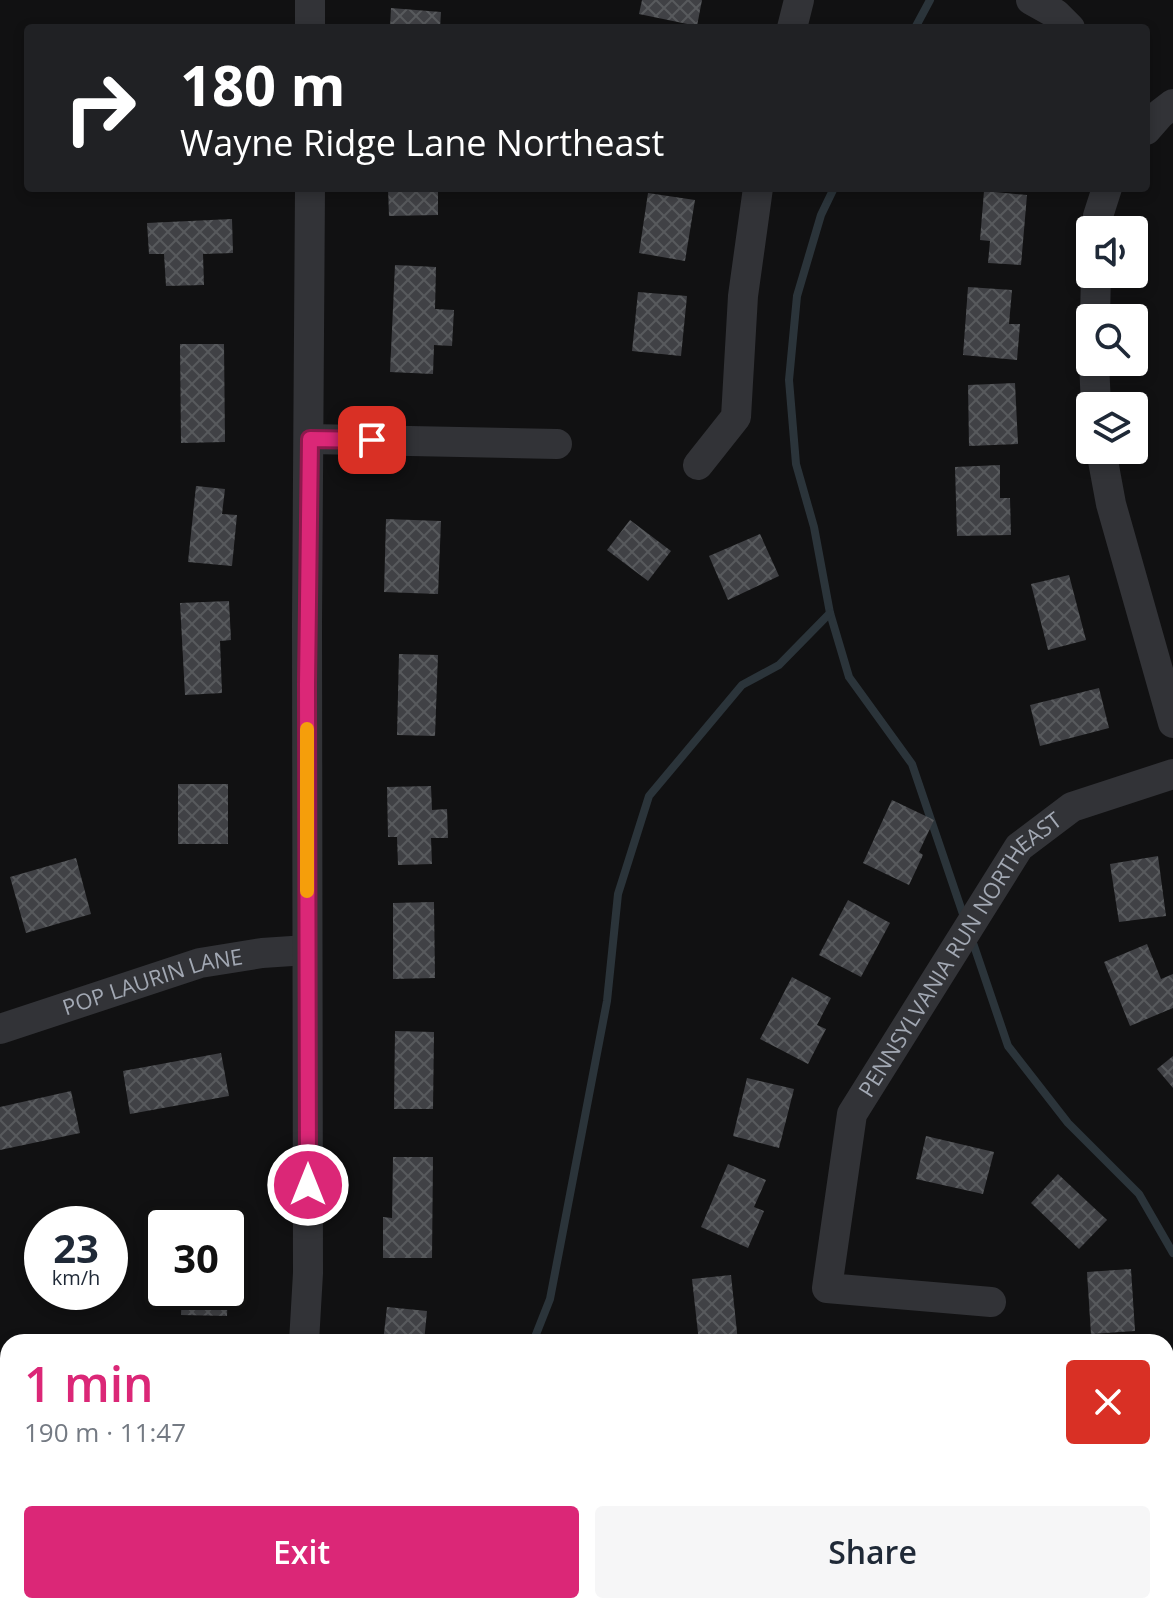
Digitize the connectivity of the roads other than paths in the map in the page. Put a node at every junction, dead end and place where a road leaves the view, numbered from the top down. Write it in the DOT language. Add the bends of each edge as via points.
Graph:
graph roads {
  1 [pos="310,0"];
  2 [pos="799,0"];
  3 [pos="1031,0"];
  4 [pos="310,24"];
  5 [pos="793,24"];
  6 [pos="1066,24"];
  7 [pos="310,192"];
  8 [pos="757,192"];
  9 [pos="1106,192"];
  10 [pos="1098,216"];
  11 [pos="310,439"];
  12 [pos="557,444"];
  13 [pos="1104,464"];
  14 [pos="698,465"];
  15 [pos="1173,723"];
  16 [pos="1173,774"];
  17 [pos="307,950"];
  18 [pos="0,1029"];
  19 [pos="991,1302"];
  20 [pos="304,1334"];
  1 -- 4 [label="street"];
  2 -- 5 [label="street"];
  3 -- 6 [label="street"];
  7 -- 11 [label="street"];
  8 -- 14 [label="street" via="743,296 736,417"];
  9 -- 10 [label="street"];
  11 -- 12 [label="street"];
  11 -- 17 [label="street"];
  13 -- 15 [label="street"];
  16 -- 19 [label="street, PENNSYLVANIA RUN NORTHEAST" via="1072,807 1019,847 852,1114 827,1288"];
  17 -- 18 [label="street, POP LAURIN LANE" via="200,963"];
  17 -- 20 [label="street"];
}
